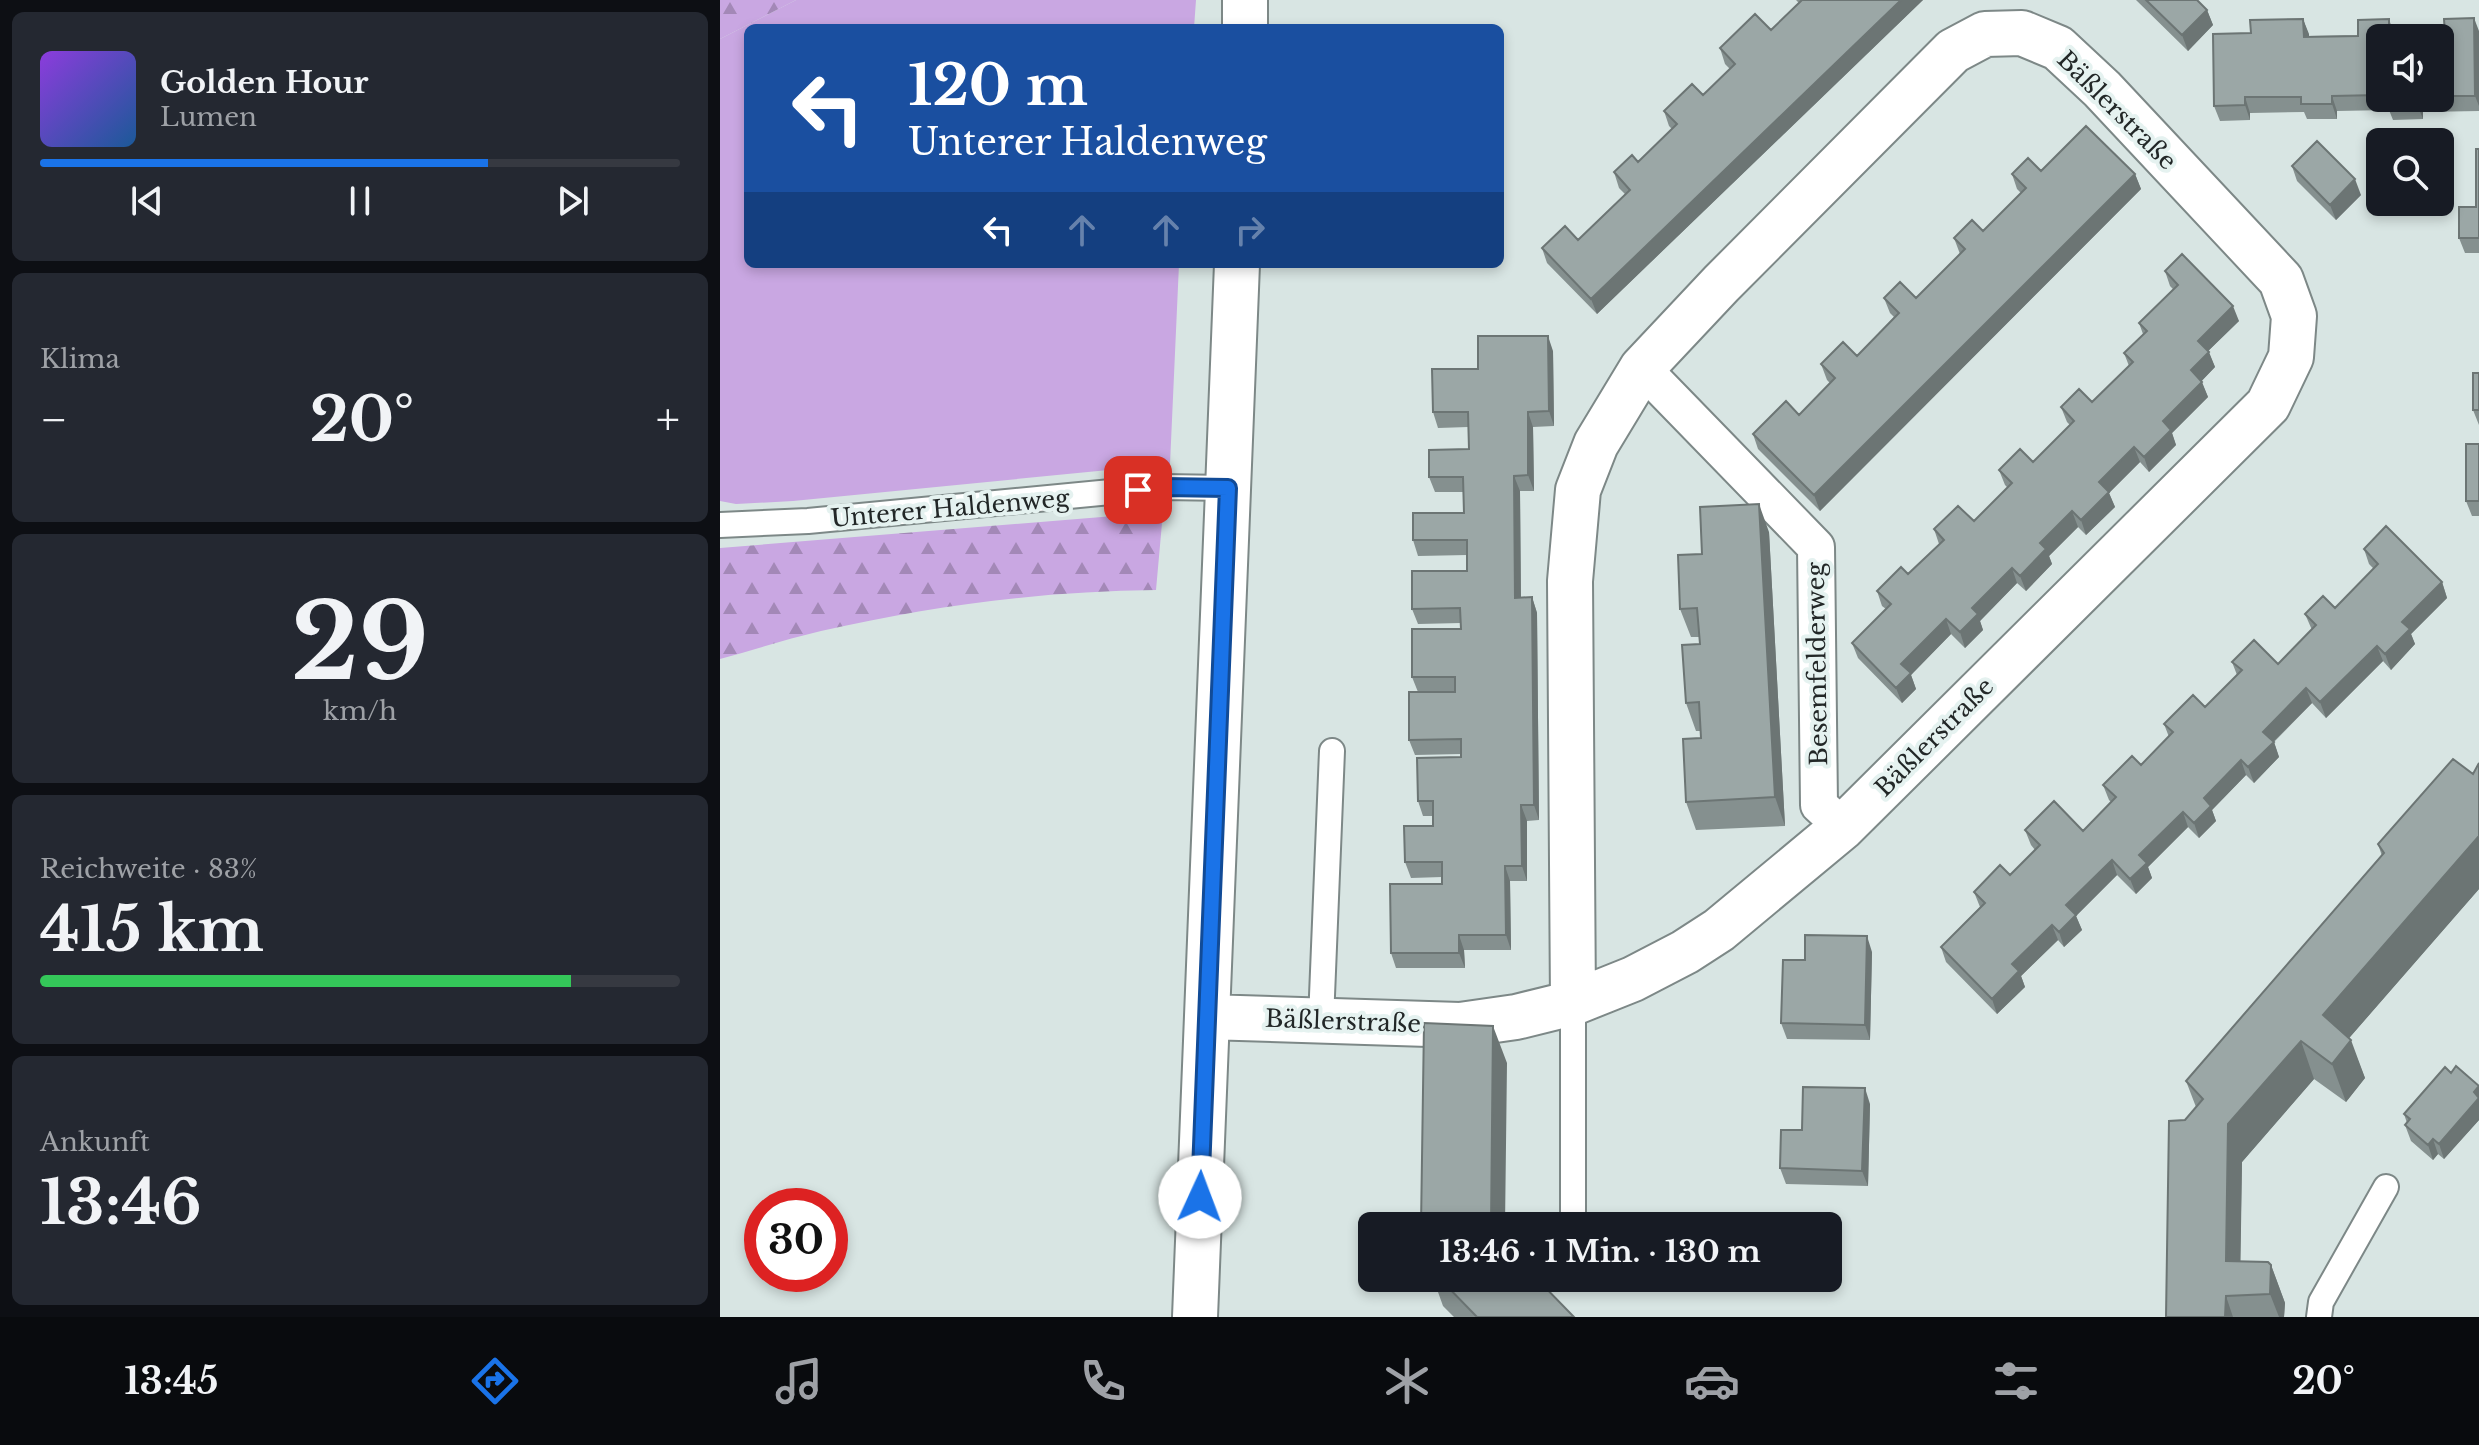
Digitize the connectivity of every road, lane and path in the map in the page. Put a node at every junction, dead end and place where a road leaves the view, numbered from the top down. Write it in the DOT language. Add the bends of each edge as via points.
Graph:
graph roads {
  1 [pos="1245,0"];
  2 [pos="1245,24"];
  3 [pos="1237,268"];
  4 [pos="1642,368"];
  5 [pos="1228,488"];
  6 [pos="720,525"];
  7 [pos="1332,751"];
  8 [pos="1843,827"];
  9 [pos="1573,1003"];
  10 [pos="1207,1017"];
  11 [pos="1321,1020"];
  12 [pos="2386,1187"];
  13 [pos="1573,1212"];
  14 [pos="1195,1317"];
  15 [pos="2319,1317"];
  1 -- 2 [label="street"];
  3 -- 5 [label="street"];
  4 -- 8 [label="street, Besemfelderweg" via="1816,547 1819,805"];
  4 -- 8 [label="street, Bäßlerstraße" via="1953,51 1985,34 2022,33 2058,48 2281,280 2294,316 2291,357 2268,405"];
  4 -- 9 [label="street, Bäßlerstraße" via="1596,444 1578,490 1572,540"];
  5 -- 6 [label="lane, Unterer Haldenweg" via="1163,487"];
  5 -- 10 [label="street"];
  7 -- 11 [label="lane"];
  8 -- 9 [label="street, Bäßlerstraße" via="1719,930 1633,979"];
  9 -- 11 [label="street, Bäßlerstraße" via="1460,1025"];
  9 -- 13 [label="lane"];
  10 -- 11 [label="street, Bäßlerstraße"];
  10 -- 14 [label="street"];
  12 -- 15 [label="lane" via="2321,1302"];
}
